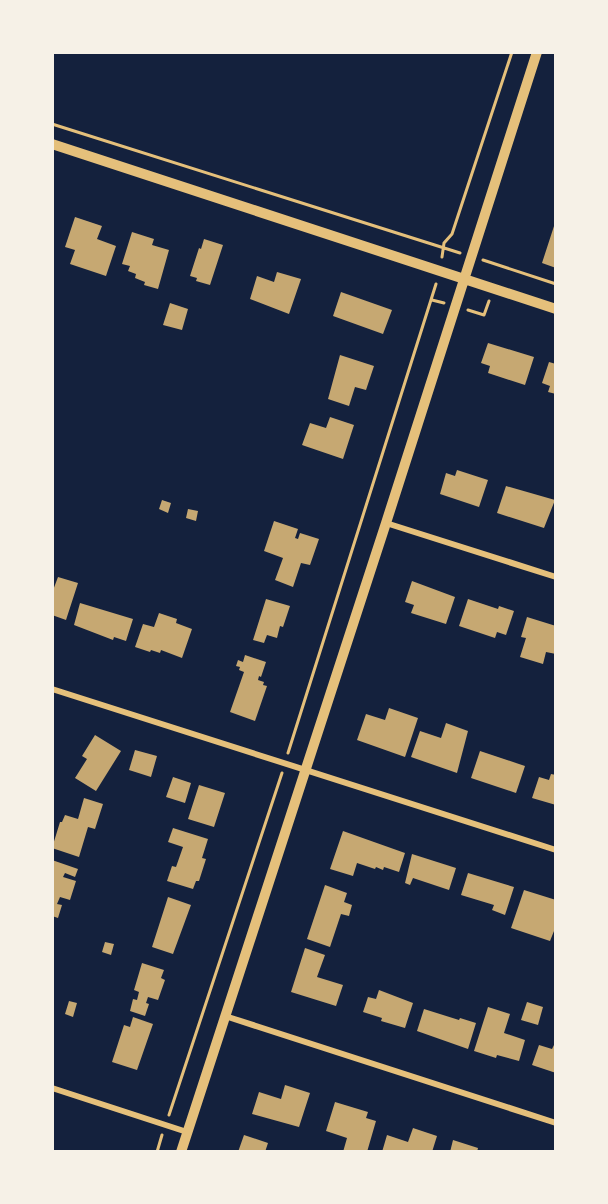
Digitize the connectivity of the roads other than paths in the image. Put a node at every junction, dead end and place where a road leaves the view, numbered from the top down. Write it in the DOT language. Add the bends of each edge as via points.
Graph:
graph roads {
  1 [pos="537,52"];
  2 [pos="52,144"];
  3 [pos="464,279"];
  4 [pos="555,309"];
  5 [pos="386,523"];
  6 [pos="555,577"];
  7 [pos="52,689"];
  8 [pos="306,770"];
  9 [pos="555,850"];
  10 [pos="225,1016"];
  11 [pos="52,1088"];
  12 [pos="555,1123"];
  13 [pos="187,1132"];
  14 [pos="181,1152"];
  1 -- 3 [label="street"];
  2 -- 3 [label="street"];
  3 -- 4 [label="street"];
  3 -- 5 [label="street"];
  5 -- 6 [label="street"];
  5 -- 8 [label="street"];
  7 -- 8 [label="street"];
  8 -- 9 [label="street"];
  8 -- 10 [label="street"];
  10 -- 12 [label="street"];
  10 -- 13 [label="street"];
  11 -- 13 [label="street"];
  13 -- 14 [label="street"];
}
